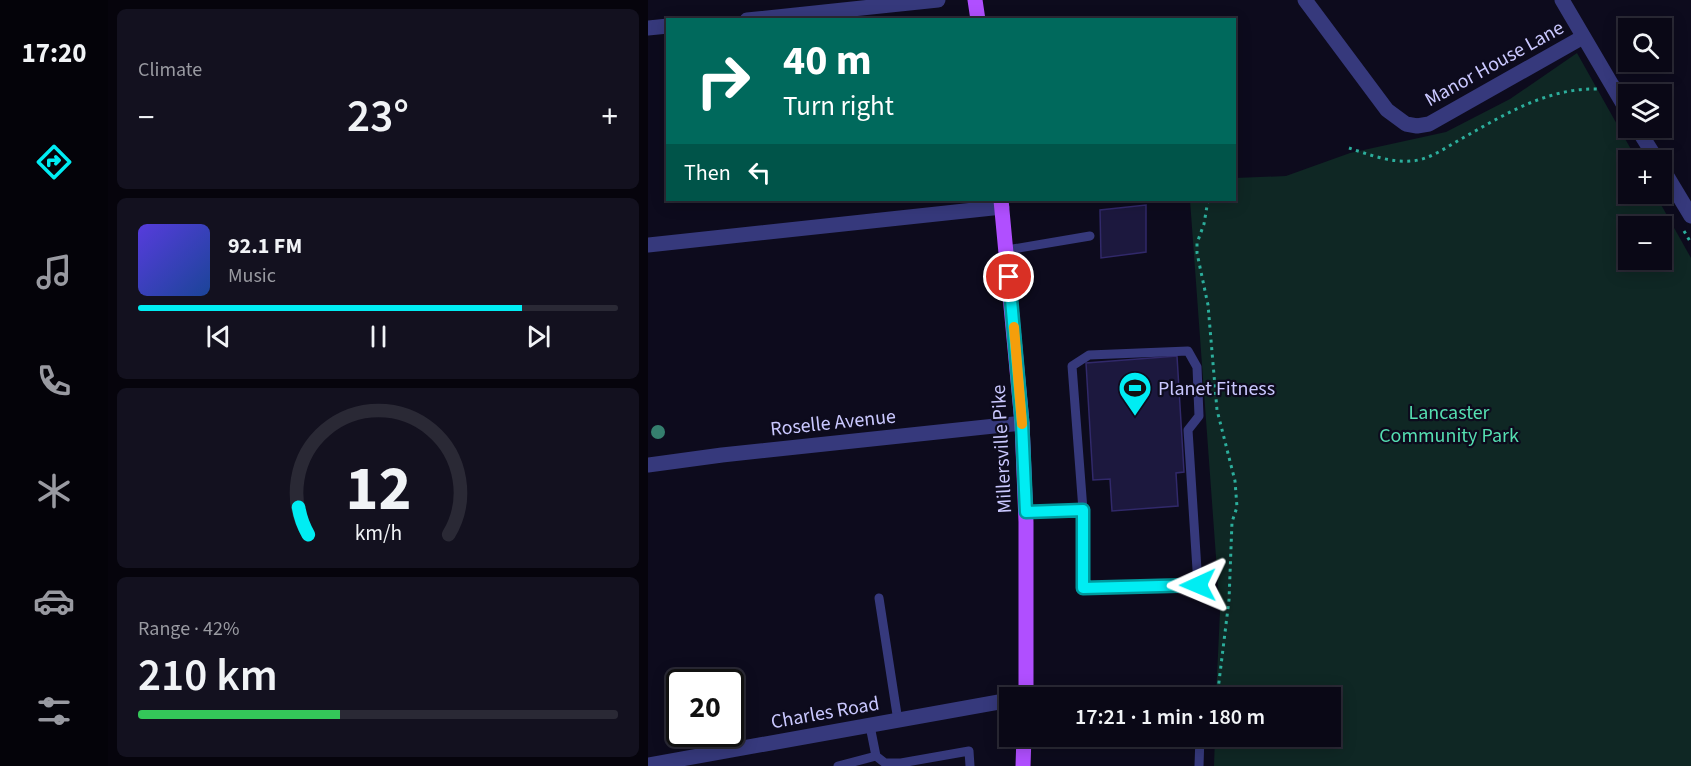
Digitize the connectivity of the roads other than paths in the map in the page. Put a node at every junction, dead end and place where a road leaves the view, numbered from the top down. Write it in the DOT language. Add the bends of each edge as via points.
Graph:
graph roads {
  1 [pos="938,0"];
  2 [pos="975,0"];
  3 [pos="1305,0"];
  4 [pos="1562,0"];
  5 [pos="766,18"];
  6 [pos="978,18"];
  7 [pos="666,26"];
  8 [pos="648,28"];
  9 [pos="1583,37"];
  10 [pos="1618,96"];
  11 [pos="1672,185"];
  12 [pos="1001,203"];
  13 [pos="1691,216"];
  14 [pos="1090,236"];
  15 [pos="648,245"];
  16 [pos="1007,250"];
  17 [pos="1022,423"];
  18 [pos="648,465"];
  19 [pos="1083,510"];
  20 [pos="1026,512"];
  21 [pos="879,598"];
  22 [pos="1025,687"];
  23 [pos="999,702"];
  24 [pos="898,720"];
  25 [pos="870,726"];
  26 [pos="1024,747"];
  27 [pos="1200,747"];
  28 [pos="876,756"];
  29 [pos="863,763"];
  30 [pos="648,765"];
  31 [pos="837,766"];
  32 [pos="970,766"];
  33 [pos="1023,766"];
  34 [pos="1199,766"];
  1 -- 5 [label="street"];
  2 -- 6 [label="main road"];
  3 -- 9 [label="street, Manor House Lane" via="1387,111 1406,124 1417,126 1430,124"];
  4 -- 9 [label="street"];
  7 -- 8 [label="street"];
  9 -- 10 [label="street"];
  11 -- 13 [label="street"];
  12 -- 15 [label="street"];
  12 -- 16 [label="main road, Millersville Pike"];
  14 -- 16 [label="lane"];
  16 -- 17 [label="main road, Millersville Pike"];
  17 -- 18 [label="street, Roselle Avenue"];
  17 -- 20 [label="main road, Millersville Pike"];
  19 -- 19 [label="lane" via="1083,588 1198,585 1188,430 1199,416 1197,367 1188,351 1089,355 1072,366"];
  19 -- 20 [label="lane"];
  20 -- 22 [label="main road, Millersville Pike"];
  21 -- 24 [label="lane"];
  23 -- 24 [label="street, Charles Road"];
  24 -- 25 [label="street, Charles Road"];
  25 -- 28 [label="lane"];
  25 -- 30 [label="street, Charles Road"];
  26 -- 33 [label="main road"];
  27 -- 34 [label="lane"];
  28 -- 29 [label="lane"];
  28 -- 32 [label="lane" via="885,763 901,763 969,751"];
  29 -- 31 [label="lane"];
}
